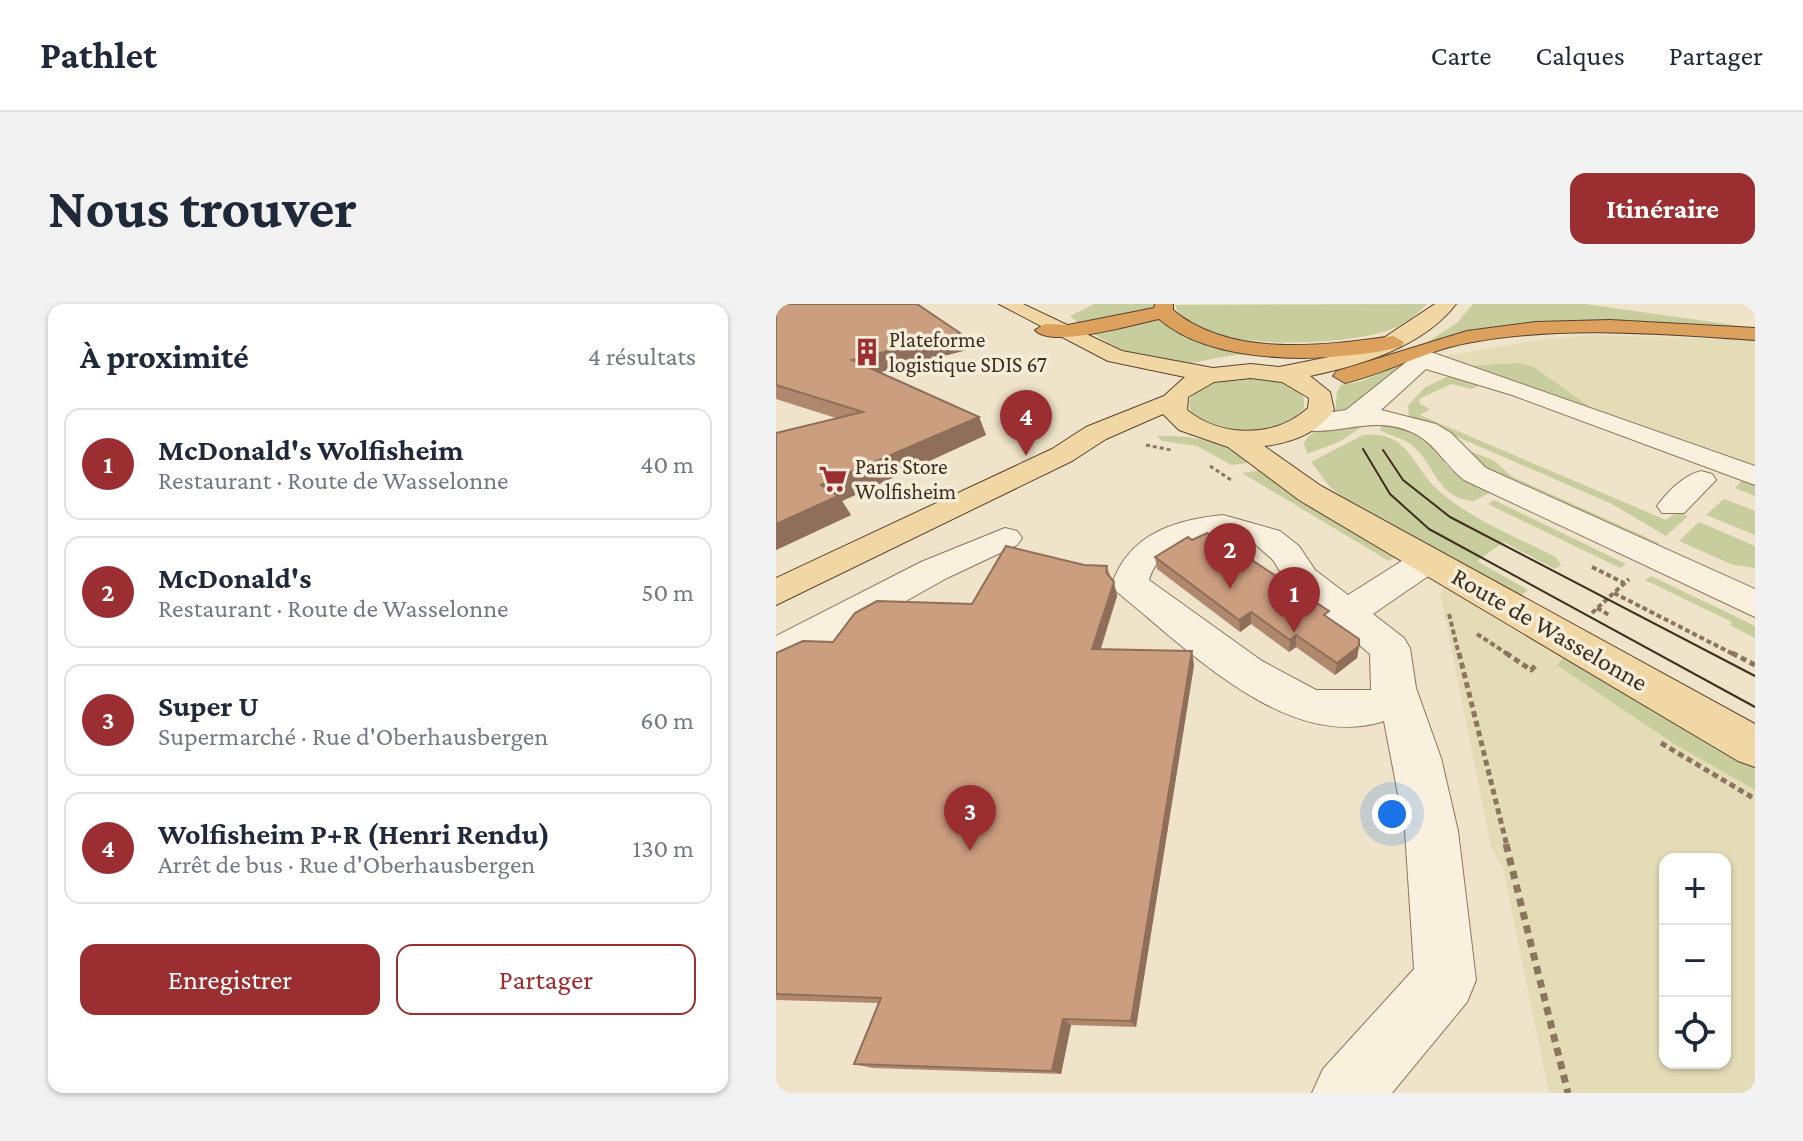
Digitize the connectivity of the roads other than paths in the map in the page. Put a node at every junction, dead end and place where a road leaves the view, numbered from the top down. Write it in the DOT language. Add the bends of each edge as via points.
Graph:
graph roads {
  1 [pos="1008,304"];
  2 [pos="1447,304"];
  3 [pos="1462,304"];
  4 [pos="1631,306"];
  5 [pos="1163,308"];
  6 [pos="1755,323"];
  7 [pos="1051,328"];
  8 [pos="1755,334"];
  9 [pos="1472,336"];
  10 [pos="1396,342"];
  11 [pos="1428,358"];
  12 [pos="1279,374"];
  13 [pos="1212,375"];
  14 [pos="1345,376"];
  15 [pos="1175,397"];
  16 [pos="1321,397"];
  17 [pos="1355,416"];
  18 [pos="1304,425"];
  19 [pos="1213,433"];
  20 [pos="1062,455"];
  21 [pos="1755,476"];
  22 [pos="1701,480"];
  23 [pos="1673,506"];
  24 [pos="1344,512"];
  25 [pos="1005,538"];
  26 [pos="1428,560"];
  27 [pos="776,593"];
  28 [pos="1755,604"];
  29 [pos="1348,613"];
  30 [pos="776,654"];
  31 [pos="1394,688"];
  32 [pos="1755,747"];
  33 [pos="1347,1093"];
  1 -- 7 [label="main road"];
  2 -- 10 [label="main road"];
  3 -- 14 [label="main road" via="1428,337"];
  4 -- 6 [label="highway"];
  5 -- 7 [label="highway"];
  5 -- 10 [label="highway" via="1192,333 1245,346"];
  7 -- 13 [label="main road" via="1116,356"];
  7 -- 15 [label="main road, Route de Wasselonne" via="1090,354 1156,379"];
  8 -- 9 [label="highway" via="1602,328"];
  9 -- 11 [label="highway"];
  9 -- 14 [label="highway" via="1430,345"];
  10 -- 12 [label="main road" via="1337,364"];
  11 -- 17 [label="lane" via="1408,368"];
  11 -- 21 [label="lane"];
  12 -- 13 [label="main road"];
  12 -- 16 [label="main road" via="1310,386"];
  13 -- 15 [label="main road" via="1190,383"];
  14 -- 16 [label="main road" via="1329,384"];
  15 -- 19 [label="main road, Route de Wasselonne" via="1173,407 1180,419"];
  15 -- 20 [label="main road" via="1096,433"];
  16 -- 18 [label="main road" via="1321,410"];
  17 -- 18 [label="lane"];
  17 -- 28 [label="lane" via="1392,419 1428,430 1475,474"];
  18 -- 19 [label="main road" via="1256,437"];
  18 -- 24 [label="main road" via="1295,441 1305,470"];
  19 -- 20 [label="main road" via="1149,433"];
  19 -- 24 [label="main road, Route de Wasselonne" via="1254,449"];
  20 -- 27 [label="main road"];
  22 -- 23 [label="lane"];
  24 -- 26 [label="main road, Route de Wasselonne"];
  25 -- 30 [label="lane"];
  26 -- 29 [label="lane"];
  26 -- 32 [label="main road, Route de Wasselonne"];
  29 -- 31 [label="lane" via="1390,648"];
  29 -- 31 [label="lane" via="1302,578 1287,554 1268,538 1223,525 1186,531 1144,552 1130,584 1247,672 1309,707 1368,709 1387,702"];
  31 -- 33 [label="lane" via="1414,733 1435,857 1445,980"];
}
